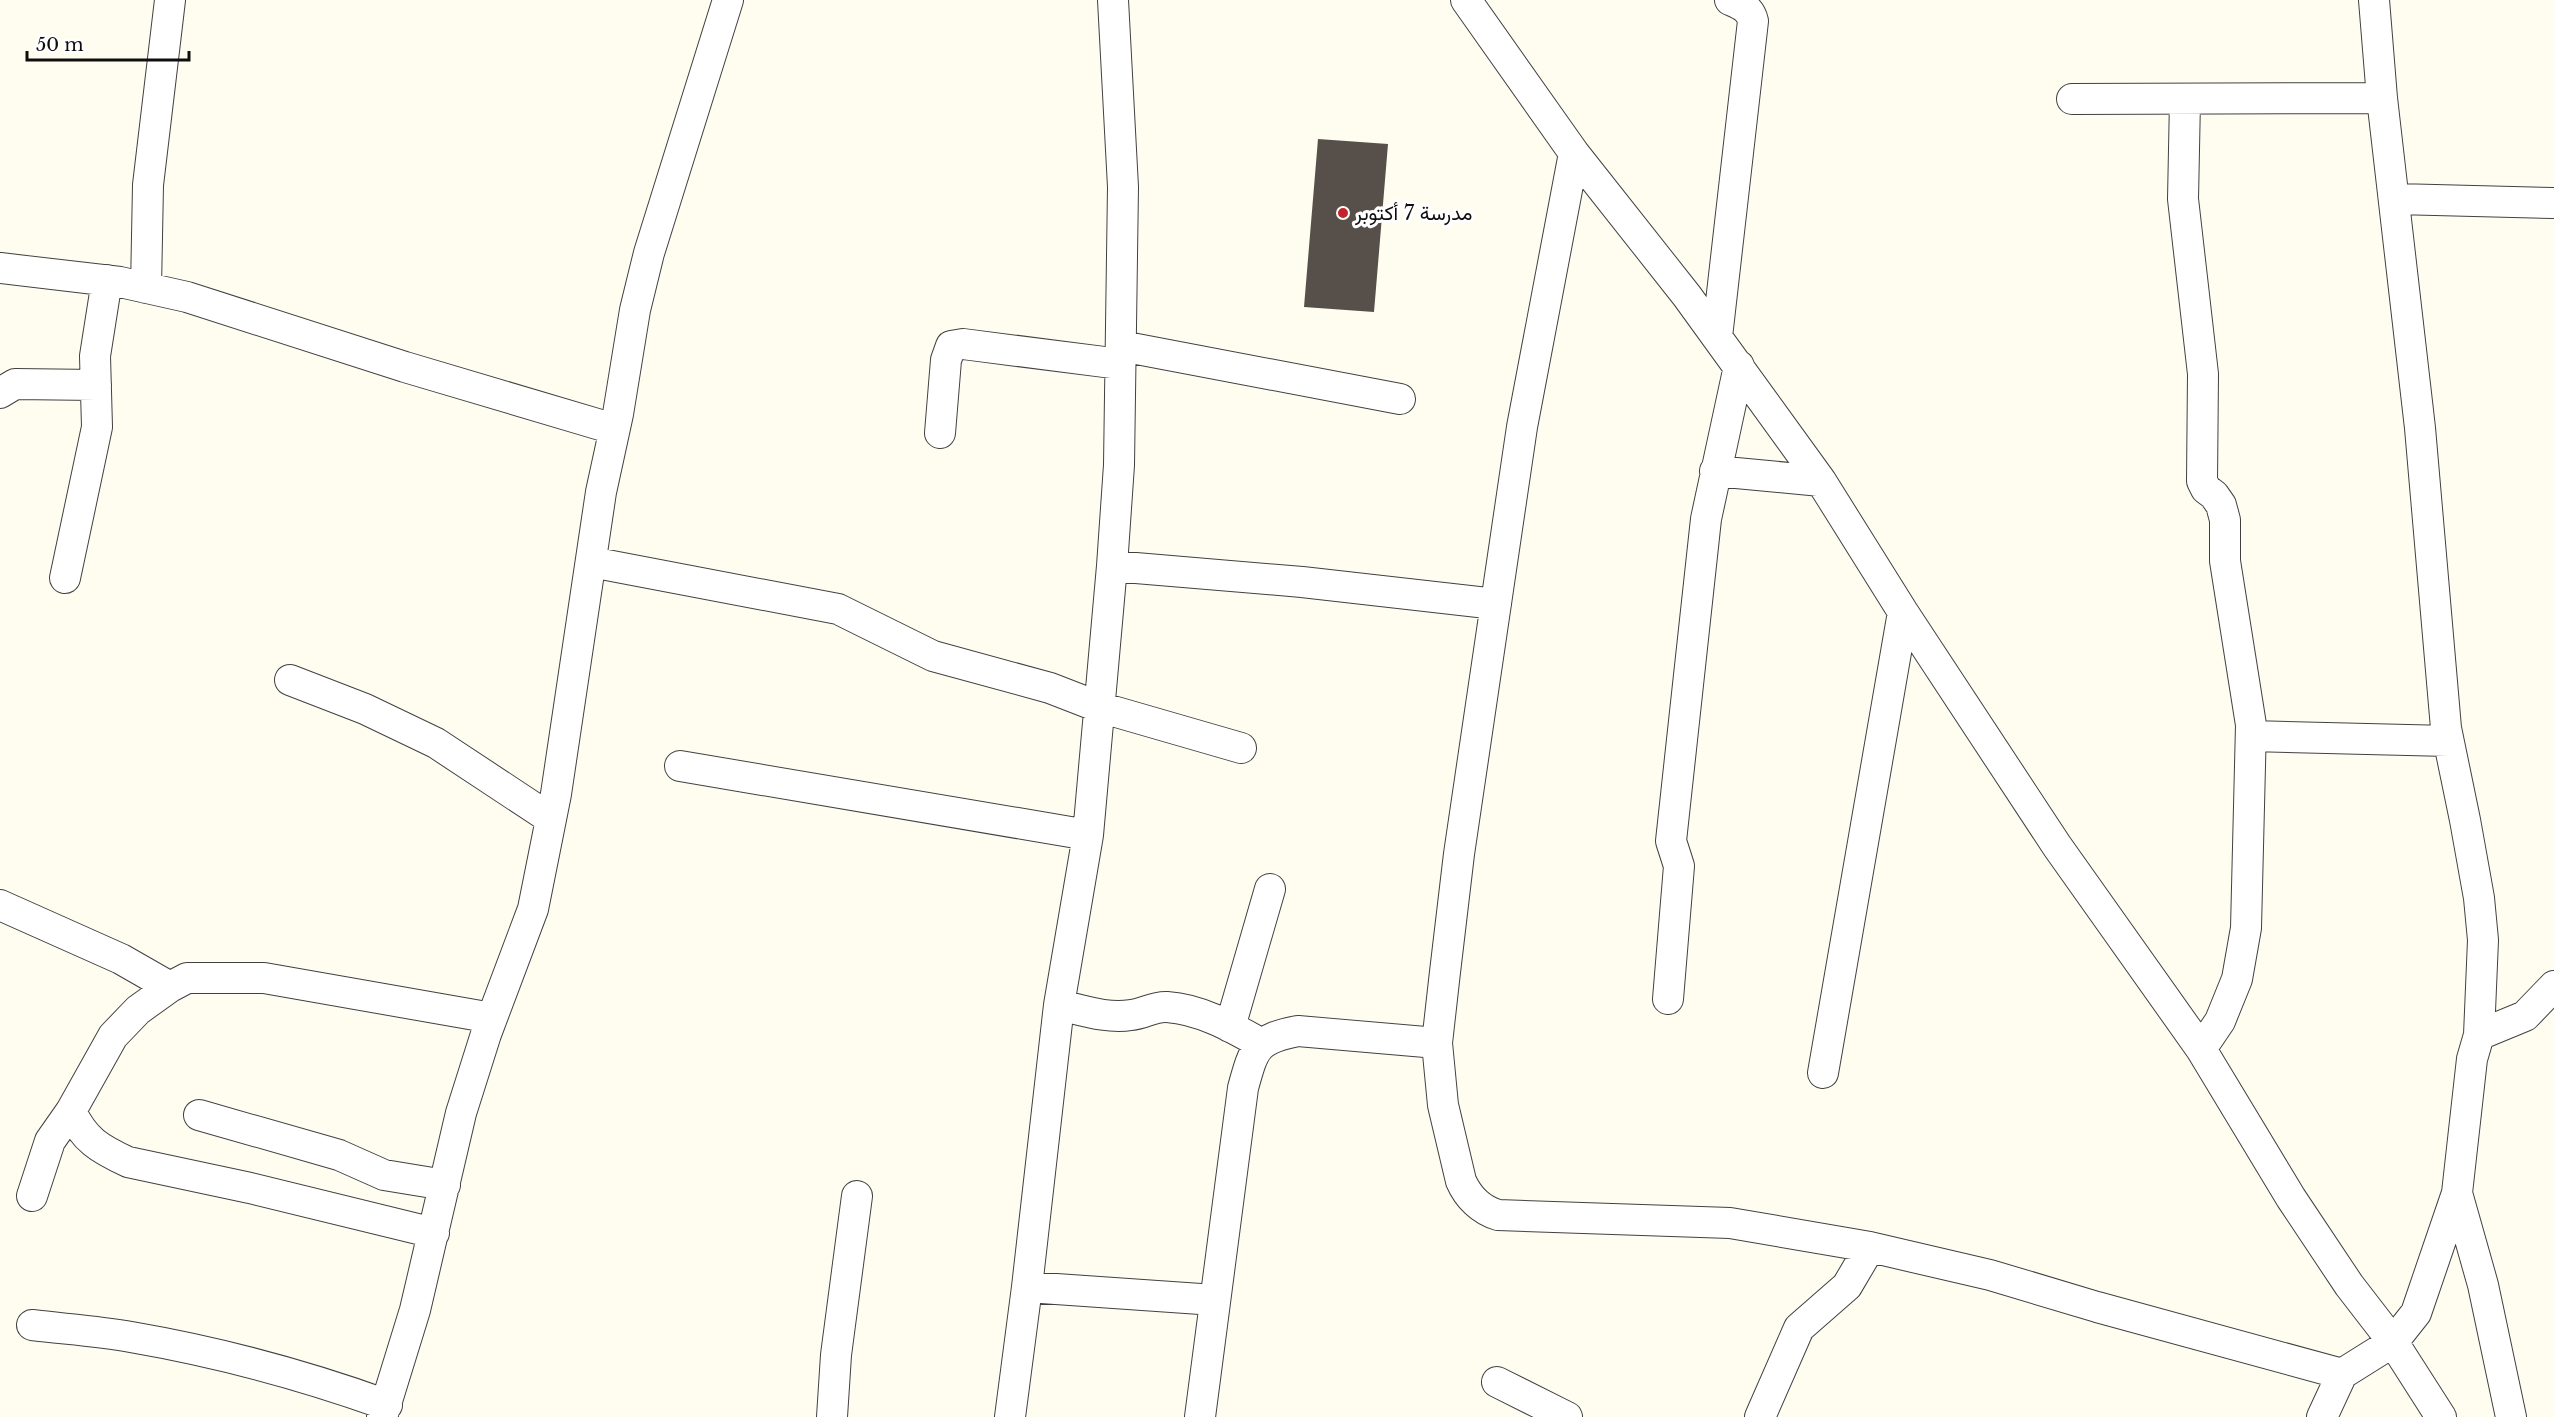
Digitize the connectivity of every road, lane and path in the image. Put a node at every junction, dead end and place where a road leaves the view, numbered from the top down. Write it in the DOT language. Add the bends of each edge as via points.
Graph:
graph roads {
  1 [pos="170,0"];
  2 [pos="728,0"];
  3 [pos="1113,0"];
  4 [pos="1730,0"];
  5 [pos="2374,0"];
  6 [pos="1468,2"];
  7 [pos="2382,98"];
  8 [pos="2072,99"];
  9 [pos="2185,100"];
  10 [pos="1574,153"];
  11 [pos="2396,199"];
  12 [pos="2554,202"];
  13 [pos="0,268"];
  14 [pos="107,280"];
  15 [pos="146,288"];
  16 [pos="1717,338"];
  17 [pos="1120,355"];
  18 [pos="1739,366"];
  19 [pos="96,385"];
  20 [pos="0,393"];
  21 [pos="1400,399"];
  22 [pos="614,429"];
  23 [pos="940,433"];
  24 [pos="1715,471"];
  25 [pos="1821,481"];
  26 [pos="591,562"];
  27 [pos="1112,566"];
  28 [pos="65,578"];
  29 [pos="1496,603"];
  30 [pos="1903,612"];
  31 [pos="290,680"];
  32 [pos="1099,707"];
  33 [pos="2251,736"];
  34 [pos="2448,741"];
  35 [pos="1241,748"];
  36 [pos="680,765"];
  37 [pos="551,819"];
  38 [pos="1088,835"];
  39 [pos="1270,889"];
  40 [pos="0,905"];
  41 [pos="2554,986"];
  42 [pos="170,987"];
  43 [pos="1668,999"];
  44 [pos="1059,1005"];
  45 [pos="492,1018"];
  46 [pos="1230,1027"];
  47 [pos="2479,1035"];
  48 [pos="1260,1043"];
  49 [pos="1437,1043"];
  50 [pos="2202,1048"];
  51 [pos="1823,1073"];
  52 [pos="71,1111"];
  53 [pos="199,1115"];
  54 [pos="444,1185"];
  55 [pos="2457,1192"];
  56 [pos="32,1196"];
  57 [pos="857,1196"];
  58 [pos="434,1233"];
  59 [pos="1870,1248"];
  60 [pos="1028,1287"];
  61 [pos="1215,1300"];
  62 [pos="32,1326"];
  63 [pos="2392,1342"];
  64 [pos="2342,1374"];
  65 [pos="1497,1383"];
  66 [pos="384,1411"];
  67 [pos="832,1417"];
  68 [pos="1010,1417"];
  69 [pos="1200,1417"];
  70 [pos="1567,1417"];
  71 [pos="1760,1417"];
  72 [pos="2322,1417"];
  73 [pos="2440,1417"];
  74 [pos="2511,1417"];
  1 -- 15 [label="street" via="148,185"];
  2 -- 22 [label="street" via="649,253"];
  3 -- 17 [label="street" via="1123,187"];
  4 -- 16 [label="street" via="1746,8 1754,21"];
  5 -- 7 [label="street"];
  6 -- 10 [label="street"];
  7 -- 9 [label="street"];
  7 -- 11 [label="street"];
  8 -- 9 [label="street"];
  9 -- 33 [label="street" via="2184,199 2203,374 2202,480 2221,506 2225,520 2225,561"];
  10 -- 16 [label="street"];
  10 -- 29 [label="street" via="1522,428"];
  11 -- 12 [label="street"];
  11 -- 34 [label="street"];
  13 -- 14 [label="street"];
  14 -- 15 [label="street"];
  14 -- 19 [label="street" via="95,356"];
  15 -- 22 [label="street" via="187,297"];
  16 -- 18 [label="street"];
  17 -- 21 [label="street"];
  17 -- 23 [label="street" via="951,346 946,360"];
  17 -- 27 [label="street" via="1119,465"];
  18 -- 24 [label="street"];
  18 -- 25 [label="street"];
  19 -- 20 [label="street" via="15,384"];
  19 -- 28 [label="street" via="97,427"];
  22 -- 26 [label="street"];
  24 -- 25 [label="street"];
  24 -- 43 [label="street" via="1706,519 1671,841 1679,866"];
  25 -- 30 [label="street"];
  26 -- 32 [label="street" via="838,609 933,656 1050,688"];
  26 -- 37 [label="street"];
  27 -- 29 [label="street"];
  27 -- 32 [label="street"];
  29 -- 49 [label="street" via="1459,854"];
  30 -- 50 [label="street" via="2057,846"];
  30 -- 51 [label="street"];
  31 -- 37 [label="street" via="365,709 436,744"];
  32 -- 35 [label="street"];
  32 -- 38 [label="street"];
  33 -- 34 [label="street"];
  33 -- 50 [label="street" via="2246,928 2236,979 2220,1021"];
  34 -- 47 [label="street" via="2479,898 2483,940"];
  36 -- 38 [label="street"];
  37 -- 45 [label="street" via="533,909"];
  38 -- 44 [label="street"];
  39 -- 46 [label="street"];
  40 -- 42 [label="street" via="121,959"];
  41 -- 47 [label="street" via="2525,1017"];
  42 -- 45 [label="street" via="187,978 264,978"];
  42 -- 52 [label="street" via="138,1010 113,1036"];
  44 -- 46 [label="street" via="1120,1016 1168,1007 1202,1014"];
  44 -- 60 [label="street"];
  45 -- 54 [label="street" via="461,1113"];
  46 -- 48 [label="street"];
  47 -- 55 [label="street" via="2472,1059"];
  48 -- 49 [label="street" via="1298,1030"];
  48 -- 61 [label="street" via="1243,1089"];
  49 -- 59 [label="street" via="1443,1105 1461,1181 1474,1201 1490,1213 1730,1223"];
  50 -- 63 [label="street" via="2291,1198"];
  52 -- 56 [label="street" via="50,1141"];
  52 -- 58 [label="street" via="80,1132 128,1162"];
  53 -- 54 [label="street" via="339,1155 384,1175"];
  54 -- 58 [label="street"];
  55 -- 63 [label="street" via="2416,1314"];
  55 -- 74 [label="street" via="2483,1285"];
  57 -- 67 [label="street"];
  58 -- 66 [label="street"];
  59 -- 64 [label="street" via="1990,1275"];
  59 -- 71 [label="street" via="1847,1286 1799,1328"];
  60 -- 61 [label="street"];
  60 -- 68 [label="street"];
  61 -- 69 [label="street"];
  62 -- 66 [label="street" via="130,1337 227,1357 324,1382"];
  63 -- 64 [label="street"];
  63 -- 73 [label="street"];
  64 -- 72 [label="street"];
  65 -- 70 [label="street"];
}
